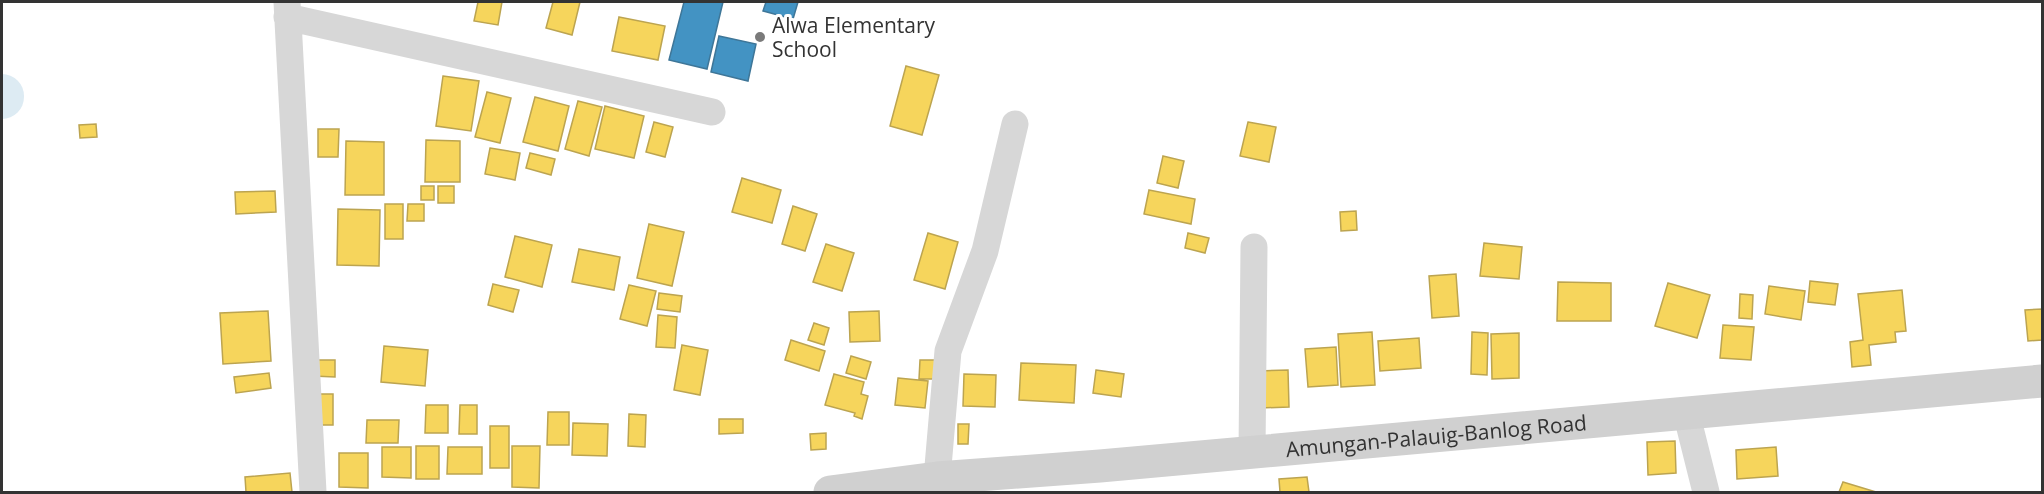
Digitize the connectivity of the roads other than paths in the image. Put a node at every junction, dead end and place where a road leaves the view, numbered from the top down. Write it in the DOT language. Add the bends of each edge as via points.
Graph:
graph roads {
  1 [pos="287,9"];
  2 [pos="712,112"];
  3 [pos="1015,124"];
  4 [pos="1254,247"];
  5 [pos="2043,381"];
  6 [pos="1686,412"];
  7 [pos="1252,452"];
  8 [pos="938,478"];
  9 [pos="313,492"];
  10 [pos="830,492"];
  11 [pos="1706,492"];
  1 -- 2 [label="street"];
  1 -- 9 [label="street"];
  3 -- 8 [label="street" via="985,251 948,351"];
  4 -- 7 [label="street"];
  5 -- 6 [label="main road, Amungan-Palauig-Banlog Road"];
  6 -- 7 [label="main road, Amungan-Palauig-Banlog Road"];
  6 -- 11 [label="street"];
  7 -- 8 [label="main road, Amungan-Palauig-Banlog Road"];
  8 -- 10 [label="main road, Amungan-Palauig-Banlog Road"];
}
